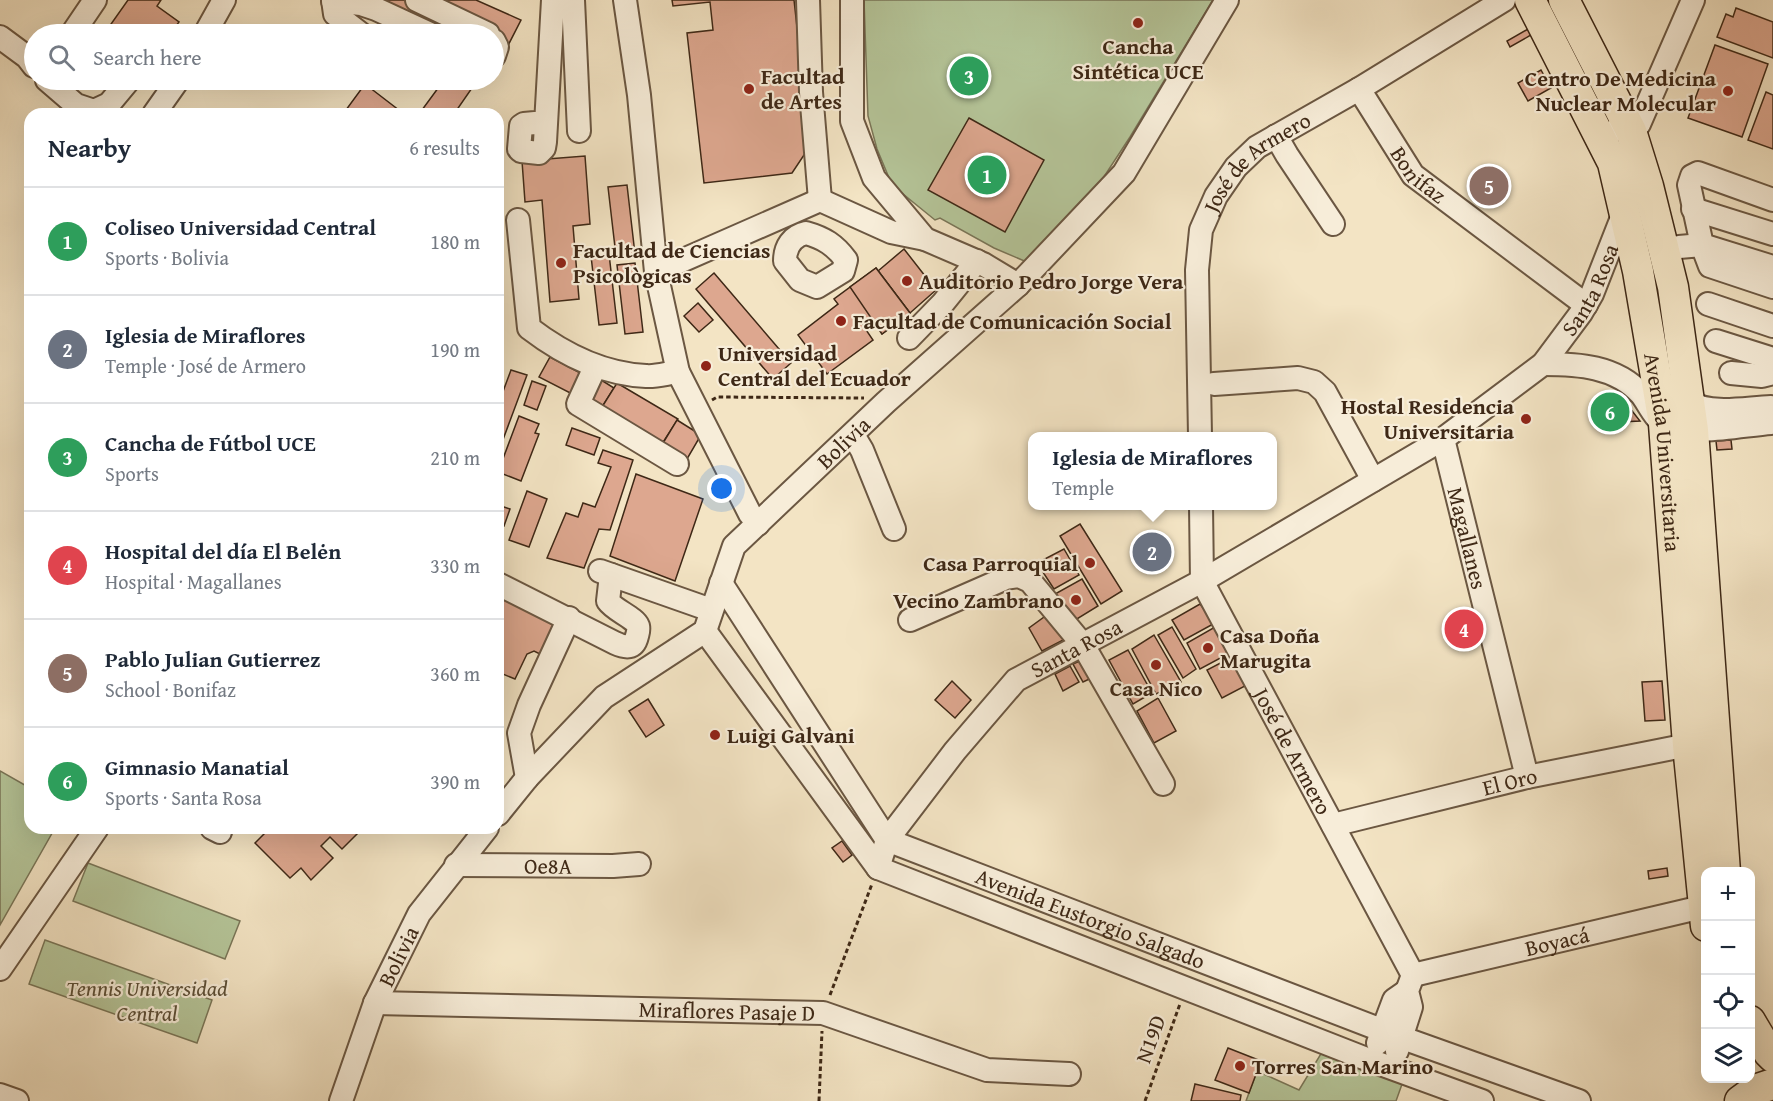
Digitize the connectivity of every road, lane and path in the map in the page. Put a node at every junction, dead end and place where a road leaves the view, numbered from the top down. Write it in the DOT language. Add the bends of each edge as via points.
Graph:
graph roads {
  1 [pos="95,0"];
  2 [pos="224,0"];
  3 [pos="417,0"];
  4 [pos="553,0"];
  5 [pos="573,0"];
  6 [pos="625,0"];
  7 [pos="808,0"];
  8 [pos="852,0"];
  9 [pos="1227,0"];
  10 [pos="1504,0"];
  11 [pos="1530,0"];
  12 [pos="1564,0"];
  13 [pos="1694,0"];
  14 [pos="333,1"];
  15 [pos="364,2"];
  16 [pos="448,16"];
  17 [pos="79,24"];
  18 [pos="211,24"];
  19 [pos="348,24"];
  20 [pos="408,24"];
  21 [pos="466,24"];
  22 [pos="0,37"];
  23 [pos="24,55"];
  24 [pos="1359,89"];
  25 [pos="59,90"];
  26 [pos="121,90"];
  27 [pos="171,90"];
  28 [pos="85,108"];
  29 [pos="100,108"];
  30 [pos="158,108"];
  31 [pos="1587,110"];
  32 [pos="546,122"];
  33 [pos="579,131"];
  34 [pos="1631,131"];
  35 [pos="1276,136"];
  36 [pos="820,200"];
  37 [pos="1773,200"];
  38 [pos="1693,209"];
  39 [pos="1625,210"];
  40 [pos="782,216"];
  41 [pos="518,220"];
  42 [pos="1333,224"];
  43 [pos="1773,234"];
  44 [pos="799,235"];
  45 [pos="926,238"];
  46 [pos="1663,243"];
  47 [pos="1702,245"];
  48 [pos="977,261"];
  49 [pos="1773,267"];
  50 [pos="656,272"];
  51 [pos="1018,285"];
  52 [pos="1773,287"];
  53 [pos="1708,304"];
  54 [pos="1586,305"];
  55 [pos="1773,326"];
  56 [pos="909,338"];
  57 [pos="1716,341"];
  58 [pos="1773,359"];
  59 [pos="1543,364"];
  60 [pos="595,367"];
  61 [pos="678,372"];
  62 [pos="1731,373"];
  63 [pos="1773,373"];
  64 [pos="1214,384"];
  65 [pos="871,399"];
  66 [pos="697,410"];
  67 [pos="1772,414"];
  68 [pos="1691,416"];
  69 [pos="1664,424"];
  70 [pos="1200,432"];
  71 [pos="853,435"];
  72 [pos="1443,439"];
  73 [pos="677,464"];
  74 [pos="1373,480"];
  75 [pos="1201,510"];
  76 [pos="758,524"];
  77 [pos="894,528"];
  78 [pos="1202,581"];
  79 [pos="721,583"];
  80 [pos="504,587"];
  81 [pos="569,618"];
  82 [pos="708,620"];
  83 [pos="909,620"];
  84 [pos="1083,645"];
  85 [pos="1688,745"];
  86 [pos="1527,777"];
  87 [pos="527,778"];
  88 [pos="1162,784"];
  89 [pos="504,807"];
  90 [pos="1333,825"];
  91 [pos="93,834"];
  92 [pos="482,834"];
  93 [pos="887,840"];
  94 [pos="639,864"];
  95 [pos="456,865"];
  96 [pos="1725,867"];
  97 [pos="878,868"];
  98 [pos="1701,884"];
  99 [pos="1701,917"];
  100 [pos="0,969"];
  101 [pos="1410,983"];
  102 [pos="1186,988"];
  103 [pos="375,1003"];
  104 [pos="823,1013"];
  105 [pos="1755,1029"];
  106 [pos="1392,1034"];
  107 [pos="1773,1057"];
  108 [pos="1382,1064"];
  109 [pos="1069,1074"];
  110 [pos="1733,1083"];
  111 [pos="1773,1084"];
  112 [pos="0,1095"];
  113 [pos="16,1101"];
  114 [pos="341,1101"];
  115 [pos="819,1101"];
  116 [pos="1145,1101"];
  117 [pos="1482,1101"];
  118 [pos="1579,1101"];
  119 [pos="1738,1101"];
  1 -- 17 [label="street"];
  2 -- 18 [label="street"];
  3 -- 16 [label="street"];
  4 -- 32 [label="street"];
  5 -- 33 [label="street"];
  6 -- 50 [label="street" via="639,95"];
  7 -- 36 [label="street"];
  8 -- 45 [label="street" via="852,121 874,178"];
  9 -- 51 [label="street, Bolivia" via="1124,173"];
  10 -- 24 [label="street, José de Armero"];
  11 -- 31 [label="main road, Avenida Universitaria"];
  12 -- 34 [label="main road, Avenida Universitaria"];
  13 -- 34 [label="street" via="1640,124"];
  14 -- 15 [label="street"];
  14 -- 19 [label="street" via="335,14"];
  15 -- 20 [label="street"];
  16 -- 21 [label="street"];
  22 -- 23 [label="street"];
  24 -- 35 [label="street, José de Armero"];
  24 -- 54 [label="street, Bonifaz" via="1413,175"];
  25 -- 28 [label="street"];
  26 -- 29 [label="street"];
  27 -- 30 [label="street"];
  31 -- 34 [label="street" via="1602,123"];
  31 -- 39 [label="main road, Avenida Universitaria" via="1613,163"];
  34 -- 46 [label="main road, Avenida Universitaria"];
  35 -- 42 [label="street"];
  35 -- 70 [label="street, José de Armero" via="1236,166 1216,196 1201,230 1197,270"];
  36 -- 40 [label="street"];
  36 -- 45 [label="street" via="891,232"];
  37 -- 38 [label="street" via="1695,173 1689,184"];
  38 -- 43 [label="street"];
  38 -- 46 [label="street" via="1689,222"];
  38 -- 47 [label="street"];
  39 -- 54 [label="street, Santa Rosa"];
  39 -- 69 [label="main road, Avenida Universitaria"];
  40 -- 44 [label="street"];
  40 -- 50 [label="street"];
  41 -- 60 [label="street" via="529,328 550,344"];
  45 -- 48 [label="street"];
  46 -- 47 [label="street" via="1679,247"];
  46 -- 68 [label="main road, Avenida Universitaria" via="1673,286"];
  47 -- 49 [label="street"];
  47 -- 52 [label="street" via="1710,266"];
  48 -- 51 [label="street"];
  48 -- 56 [label="street"];
  50 -- 61 [label="street"];
  51 -- 71 [label="street, Bolivia"];
  53 -- 55 [label="street"];
  54 -- 59 [label="street, Santa Rosa"];
  57 -- 58 [label="street"];
  59 -- 69 [label="street, Santa Rosa" via="1596,367 1619,377 1640,392"];
  59 -- 72 [label="street, Santa Rosa"];
  60 -- 61 [label="street" via="647,377"];
  60 -- 73 [label="street" via="578,404"];
  61 -- 66 [label="street"];
  62 -- 63 [label="street"];
  64 -- 74 [label="street" via="1298,378 1314,382 1325,392"];
  65 -- 66 [label="path" via="717,397"];
  66 -- 76 [label="street"];
  67 -- 68 [label="street"];
  68 -- 69 [label="street" via="1676,428"];
  68 -- 96 [label="main road, Avenida Universitaria"];
  69 -- 85 [label="main road, Avenida Universitaria"];
  71 -- 76 [label="street, Bolivia"];
  71 -- 77 [label="street"];
  72 -- 74 [label="street, Santa Rosa"];
  72 -- 86 [label="street, Magallanes"];
  74 -- 78 [label="street, Santa Rosa"];
  75 -- 78 [label="street, José de Armero"];
  76 -- 79 [label="street, Bolivia" via="734,546"];
  78 -- 84 [label="street, Santa Rosa"];
  78 -- 90 [label="street, José de Armero"];
  79 -- 82 [label="street, Bolivia"];
  79 -- 93 [label="street"];
  80 -- 81 [label="street"];
  81 -- 82 [label="street" via="622,646 635,643 638,627 608,601 606,573"];
  81 -- 87 [label="street" via="519,733"];
  82 -- 87 [label="street" via="604,697"];
  82 -- 97 [label="street"];
  83 -- 84 [label="street" via="1019,576 1030,581"];
  84 -- 88 [label="street"];
  84 -- 93 [label="street, Santa Rosa" via="1016,680"];
  85 -- 86 [label="street, El Oro"];
  85 -- 98 [label="main road, Avenida Universitaria"];
  86 -- 90 [label="street, El Oro"];
  87 -- 89 [label="street"];
  90 -- 101 [label="street, José de Armero"];
  91 -- 100 [label="street"];
  92 -- 95 [label="street, Bolivia"];
  93 -- 97 [label="street, Santa Rosa"];
  93 -- 106 [label="street, Avenida Eustorgio Salgado"];
  94 -- 95 [label="street, Oe8A"];
  95 -- 103 [label="street, Bolivia" via="419,914"];
  97 -- 102 [label="street, Avenida Eustorgio Salgado"];
  97 -- 104 [label="path"];
  99 -- 101 [label="street, Boyacá"];
  101 -- 106 [label="street, José de Armero" via="1411,1007"];
  102 -- 108 [label="street, Avenida Eustorgio Salgado"];
  102 -- 116 [label="path, N19D"];
  103 -- 104 [label="street, Miraflores Pasaje D"];
  103 -- 114 [label="street, Bolivia"];
  104 -- 109 [label="street, Miraflores Pasaje D" via="987,1070"];
  104 -- 115 [label="path"];
  105 -- 107 [label="main road"];
  106 -- 108 [label="street, José de Armero"];
  106 -- 118 [label="street, Avenida Eustorgio Salgado"];
  108 -- 117 [label="street, Avenida Eustorgio Salgado"];
  110 -- 119 [label="main road"];
  111 -- 119 [label="main road"];
  112 -- 113 [label="street"];
}
